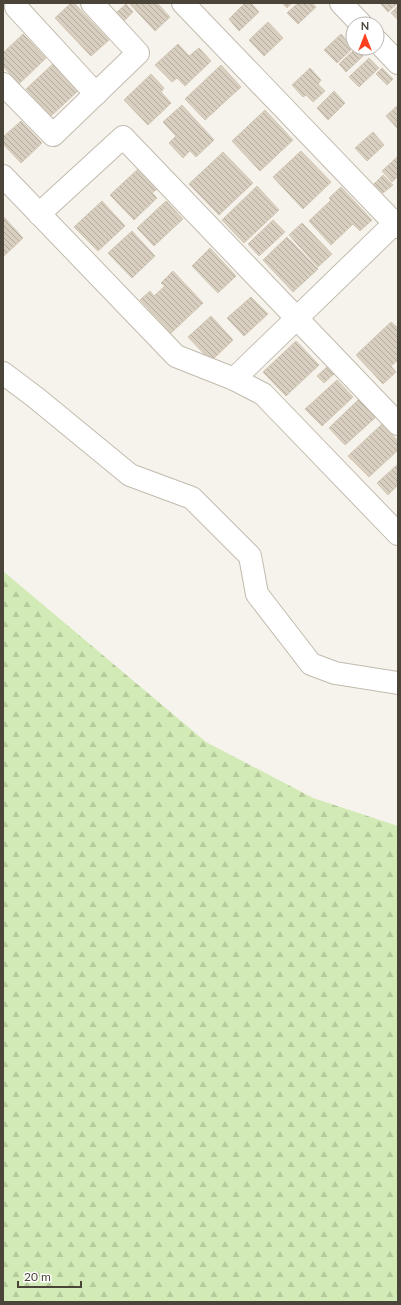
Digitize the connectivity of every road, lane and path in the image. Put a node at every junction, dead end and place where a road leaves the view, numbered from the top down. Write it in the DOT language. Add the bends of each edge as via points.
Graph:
graph roads {
  1 [pos="92,3"];
  2 [pos="183,3"];
  3 [pos="341,3"];
  4 [pos="13,10"];
  5 [pos="353,16"];
  6 [pos="385,49"];
  7 [pos="398,63"];
  8 [pos="3,84"];
  9 [pos="96,94"];
  10 [pos="3,176"];
  11 [pos="39,214"];
  12 [pos="397,224"];
  13 [pos="297,318"];
  14 [pos="3,373"];
  15 [pos="234,379"];
  16 [pos="398,424"];
  17 [pos="398,534"];
  18 [pos="398,682"];
  1 -- 9 [label="street" via="138,53"];
  2 -- 12 [label="street"];
  3 -- 5 [label="street"];
  4 -- 9 [label="street"];
  6 -- 7 [label="street"];
  8 -- 9 [label="street" via="53,135"];
  10 -- 11 [label="street"];
  11 -- 13 [label="street" via="123,137"];
  11 -- 15 [label="street" via="176,356"];
  12 -- 13 [label="street"];
  13 -- 15 [label="street"];
  13 -- 16 [label="street"];
  14 -- 18 [label="street" via="130,475 192,498 250,556 257,594 311,664 335,673"];
  15 -- 17 [label="street" via="263,394"];
}
